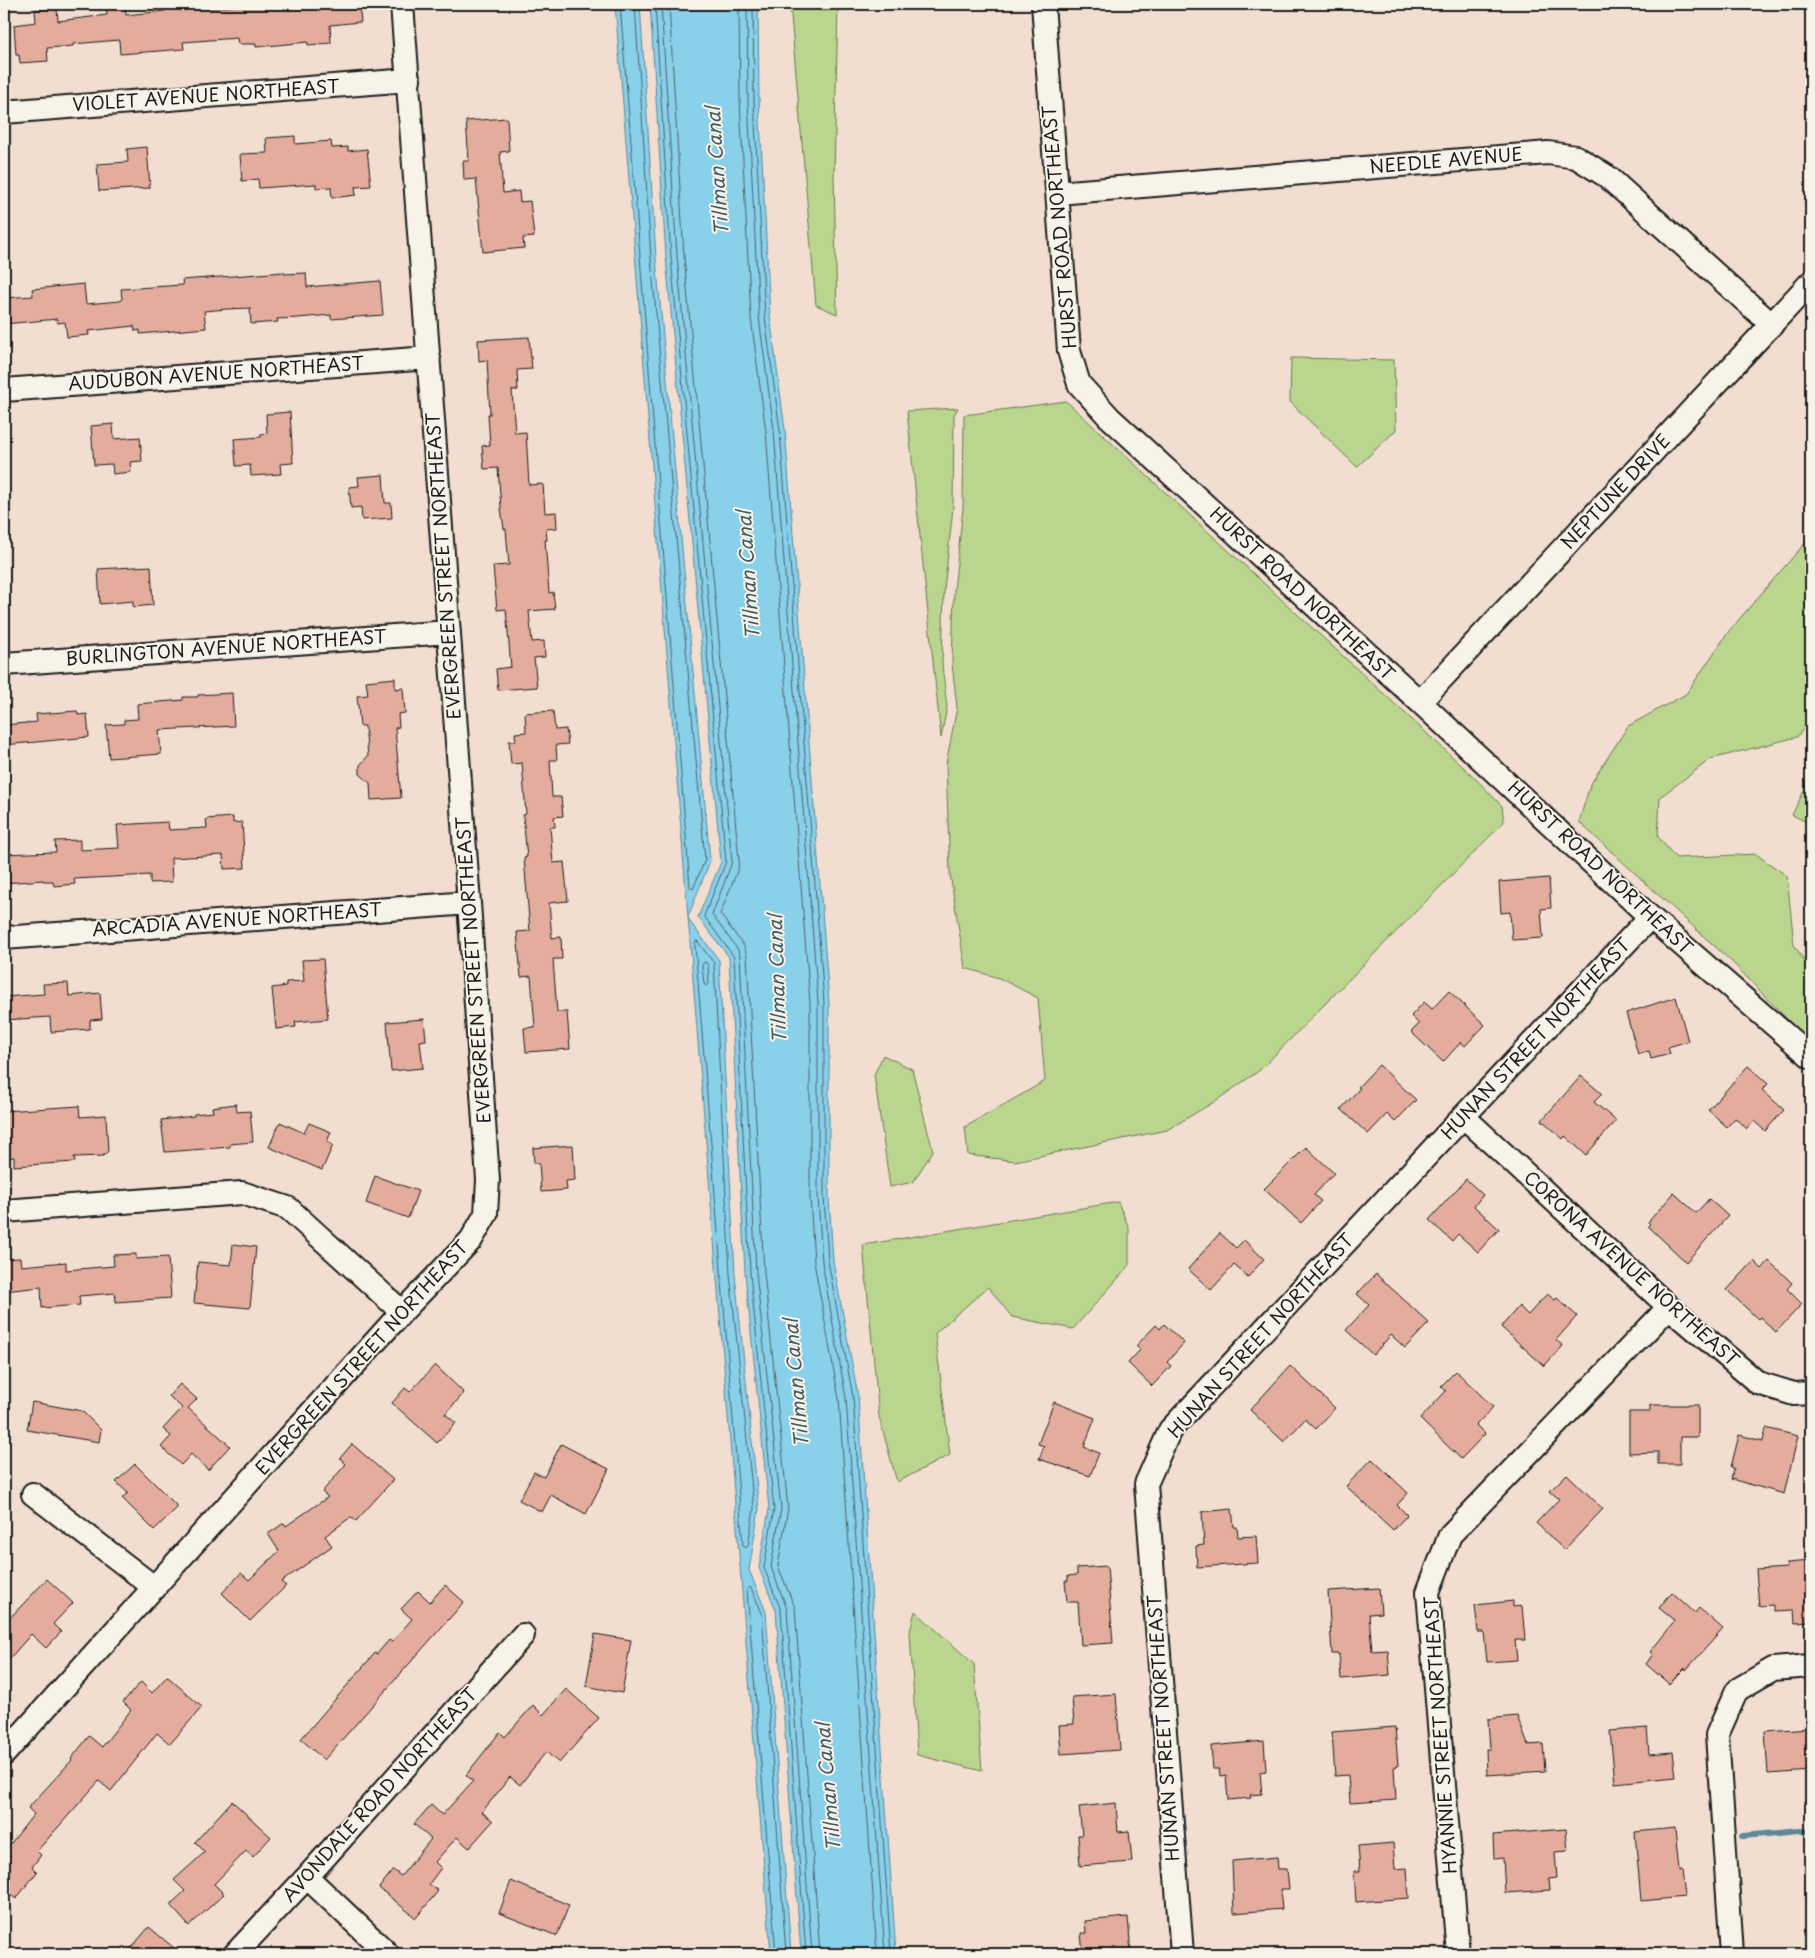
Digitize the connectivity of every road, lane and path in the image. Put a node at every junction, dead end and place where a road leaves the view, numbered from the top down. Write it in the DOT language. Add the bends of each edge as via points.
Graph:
graph roads {
  1 [pos="402,4"];
  2 [pos="1043,4"];
  3 [pos="408,80"];
  4 [pos="4,112"];
  5 [pos="1057,193"];
  6 [pos="1811,282"];
  7 [pos="1772,325"];
  8 [pos="429,358"];
  9 [pos="4,390"];
  10 [pos="449,632"];
  11 [pos="4,664"];
  12 [pos="1420,702"];
  13 [pos="470,903"];
  14 [pos="1650,917"];
  15 [pos="4,938"];
  16 [pos="1811,1057"];
  17 [pos="1464,1117"];
  18 [pos="4,1211"];
  19 [pos="1670,1308"];
  20 [pos="402,1312"];
  21 [pos="1811,1393"];
  22 [pos="33,1494"];
  23 [pos="155,1588"];
  24 [pos="523,1635"];
  25 [pos="1811,1666"];
  26 [pos="4,1754"];
  27 [pos="307,1877"];
  28 [pos="235,1954"];
  29 [pos="388,1954"];
  30 [pos="1182,1954"];
  31 [pos="1458,1954"];
  32 [pos="1732,1954"];
  1 -- 3 [label="street, EVERGREEN STREET NORTHEAST"];
  2 -- 5 [label="street, HURST ROAD NORTHEAST"];
  3 -- 4 [label="street, VIOLET AVENUE NORTHEAST"];
  3 -- 8 [label="street, EVERGREEN STREET NORTHEAST"];
  5 -- 7 [label="street, NEEDLE AVENUE" via="1548,153 1576,157 1608,177"];
  5 -- 12 [label="street, HURST ROAD NORTHEAST" via="1068,351 1079,384 1109,417"];
  6 -- 7 [label="street, NEPTUNE DRIVE"];
  7 -- 12 [label="street, NEPTUNE DRIVE"];
  8 -- 9 [label="street, AUDUBON AVENUE NORTHEAST"];
  8 -- 10 [label="street, EVERGREEN STREET NORTHEAST"];
  10 -- 11 [label="street, BURLINGTON AVENUE NORTHEAST"];
  10 -- 13 [label="street, EVERGREEN STREET NORTHEAST"];
  12 -- 14 [label="street, HURST ROAD NORTHEAST"];
  13 -- 15 [label="street, ARCADIA AVENUE NORTHEAST"];
  13 -- 20 [label="street, EVERGREEN STREET NORTHEAST" via="488,1180 486,1214 471,1240"];
  14 -- 16 [label="street, HURST ROAD NORTHEAST"];
  14 -- 17 [label="street, HUNAN STREET NORTHEAST"];
  17 -- 19 [label="street, CORONA AVENUE NORTHEAST"];
  17 -- 30 [label="street, HUNAN STREET NORTHEAST" via="1170,1430 1146,1484"];
  18 -- 20 [label="street" via="242,1193 288,1208"];
  19 -- 21 [label="street, CORONA AVENUE NORTHEAST" via="1758,1383 1794,1394"];
  19 -- 31 [label="street, HYANNIE STREET NORTHEAST" via="1450,1535 1428,1592"];
  20 -- 23 [label="street, EVERGREEN STREET NORTHEAST"];
  22 -- 23 [label="street"];
  23 -- 26 [label="street, EVERGREEN STREET NORTHEAST"];
  24 -- 27 [label="street, AVONDALE ROAD NORTHEAST"];
  25 -- 32 [label="street" via="1773,1669 1737,1690 1717,1735"];
  27 -- 28 [label="street, AVONDALE ROAD NORTHEAST"];
  27 -- 29 [label="street"];
}
